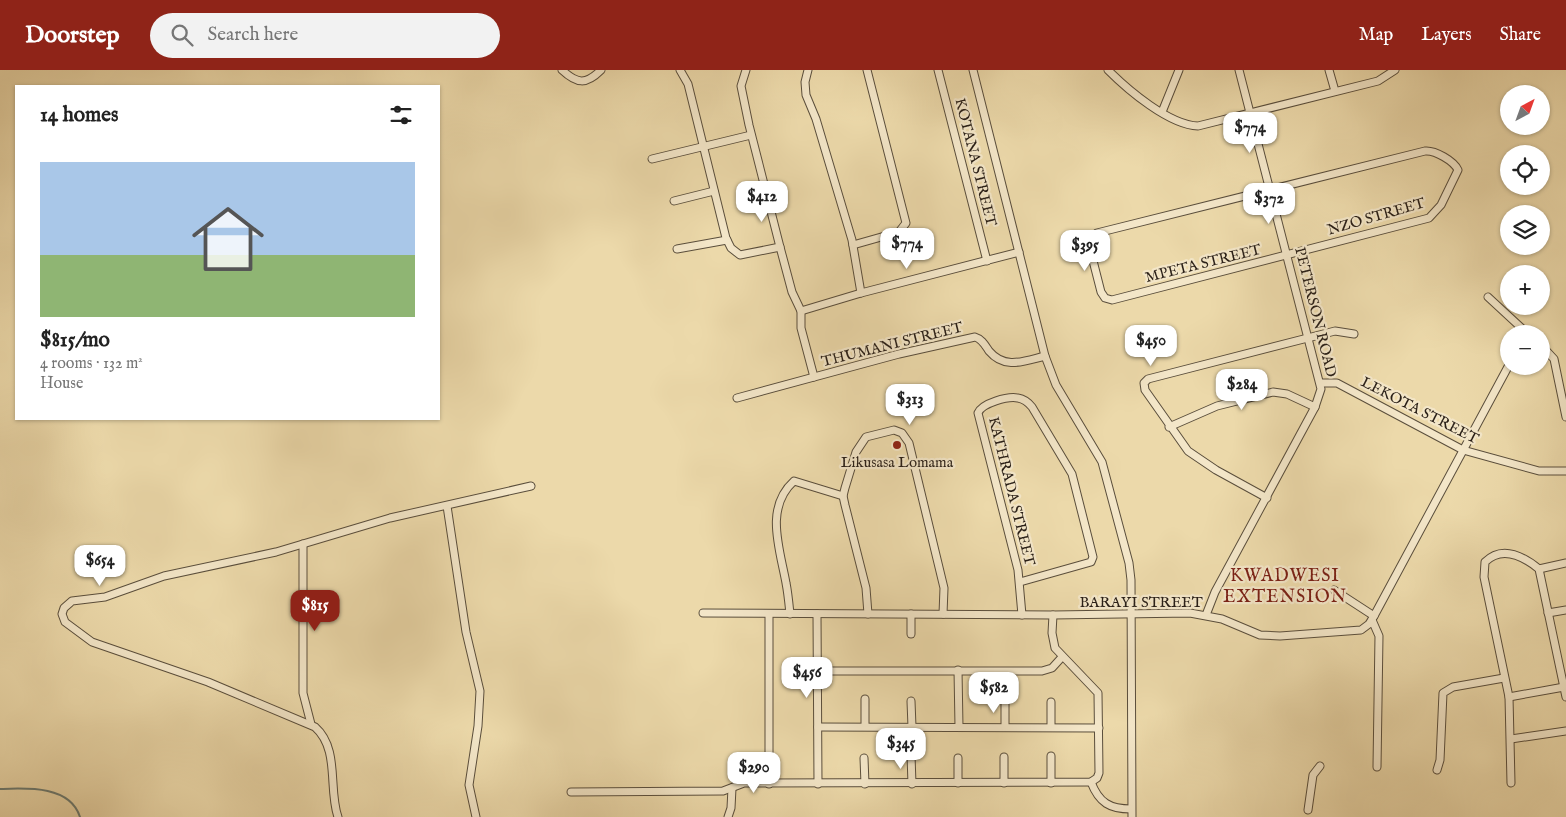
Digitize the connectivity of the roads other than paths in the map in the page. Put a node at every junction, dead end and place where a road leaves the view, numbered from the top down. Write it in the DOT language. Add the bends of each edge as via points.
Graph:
graph roads {
  1 [pos="562,70"];
  2 [pos="601,70"];
  3 [pos="680,70"];
  4 [pos="746,70"];
  5 [pos="808,70"];
  6 [pos="867,70"];
  7 [pos="938,70"];
  8 [pos="973,70"];
  9 [pos="1108,70"];
  10 [pos="1179,70"];
  11 [pos="1239,70"];
  12 [pos="1329,70"];
  13 [pos="1395,70"];
  14 [pos="1335,91"];
  15 [pos="1162,112"];
  16 [pos="1251,112"];
  17 [pos="751,135"];
  18 [pos="703,148"];
  19 [pos="652,159"];
  20 [pos="1271,189"];
  21 [pos="714,190"];
  22 [pos="674,201"];
  23 [pos="727,240"];
  24 [pos="853,245"];
  25 [pos="780,247"];
  26 [pos="677,249"];
  27 [pos="1019,252"];
  28 [pos="1288,255"];
  29 [pos="987,261"];
  30 [pos="861,293"];
  31 [pos="1488,297"];
  32 [pos="801,311"];
  33 [pos="1518,325"];
  34 [pos="1354,334"];
  35 [pos="1308,338"];
  36 [pos="1550,355"];
  37 [pos="1045,356"];
  38 [pos="1504,375"];
  39 [pos="814,377"];
  40 [pos="1321,383"];
  41 [pos="737,398"];
  42 [pos="1315,407"];
  43 [pos="1566,417"];
  44 [pos="1169,427"];
  45 [pos="1463,450"];
  46 [pos="1566,472"];
  47 [pos="531,486"];
  48 [pos="843,496"];
  49 [pos="1267,498"];
  50 [pos="447,506"];
  51 [pos="304,544"];
  52 [pos="1566,563"];
  53 [pos="1539,569"];
  54 [pos="1020,582"];
  55 [pos="1334,590"];
  56 [pos="1566,610"];
  57 [pos="703,612"];
  58 [pos="1548,613"];
  59 [pos="769,614"];
  60 [pos="790,614"];
  61 [pos="817,614"];
  62 [pos="868,614"];
  63 [pos="911,614"];
  64 [pos="943,614"];
  65 [pos="1131,614"];
  66 [pos="1022,615"];
  67 [pos="1053,615"];
  68 [pos="1206,615"];
  69 [pos="1373,618"];
  70 [pos="911,634"];
  71 [pos="1062,656"];
  72 [pos="958,670"];
  73 [pos="818,671"];
  74 [pos="1504,678"];
  75 [pos="1564,687"];
  76 [pos="1509,697"];
  77 [pos="1566,697"];
  78 [pos="865,699"];
  79 [pos="1005,700"];
  80 [pos="911,701"];
  81 [pos="1051,702"];
  82 [pos="311,724"];
  83 [pos="865,726"];
  84 [pos="818,727"];
  85 [pos="912,727"];
  86 [pos="959,727"];
  87 [pos="1005,727"];
  88 [pos="1051,727"];
  89 [pos="1099,728"];
  90 [pos="1566,731"];
  91 [pos="1511,739"];
  92 [pos="911,755"];
  93 [pos="1051,756"];
  94 [pos="1004,757"];
  95 [pos="864,758"];
  96 [pos="958,758"];
  97 [pos="1320,766"];
  98 [pos="1377,767"];
  99 [pos="1437,770"];
  100 [pos="1091,782"];
  101 [pos="1004,783"];
  102 [pos="1051,783"];
  103 [pos="1511,783"];
  104 [pos="769,784"];
  105 [pos="818,784"];
  106 [pos="865,784"];
  107 [pos="912,784"];
  108 [pos="958,784"];
  109 [pos="732,788"];
  110 [pos="571,792"];
  111 [pos="1132,809"];
  112 [pos="1308,810"];
  113 [pos="338,817"];
  114 [pos="476,817"];
  115 [pos="728,817"];
  116 [pos="1132,817"];
  1 -- 2 [label="street" via="573,80 583,83"];
  3 -- 18 [label="street" via="688,84"];
  4 -- 17 [label="street" via="741,86"];
  5 -- 24 [label="street" via="806,95"];
  6 -- 24 [label="street" via="906,223 899,232"];
  7 -- 29 [label="street, KOTANA STREET"];
  8 -- 27 [label="street"];
  9 -- 15 [label="street" via="1130,92"];
  10 -- 15 [label="street"];
  11 -- 16 [label="street, PETERSON ROAD"];
  12 -- 14 [label="street"];
  13 -- 14 [label="street" via="1378,81"];
  14 -- 16 [label="street"];
  15 -- 16 [label="street" via="1184,124 1198,126"];
  16 -- 20 [label="street, PETERSON ROAD"];
  17 -- 18 [label="street"];
  17 -- 25 [label="street"];
  18 -- 19 [label="street"];
  18 -- 21 [label="street"];
  20 -- 28 [label="street, PETERSON ROAD"];
  20 -- 28 [label="street, NZO STREET" via="1427,150 1457,167 1457,176 1429,218"];
  20 -- 28 [label="street, MPETA STREET" via="1093,235 1089,245 1101,292 1112,300"];
  21 -- 22 [label="street"];
  21 -- 23 [label="street"];
  23 -- 25 [label="street" via="734,252 740,255"];
  23 -- 26 [label="street"];
  24 -- 30 [label="street"];
  25 -- 32 [label="street" via="792,292"];
  27 -- 29 [label="street"];
  27 -- 37 [label="street"];
  28 -- 35 [label="street, PETERSON ROAD"];
  29 -- 30 [label="street"];
  30 -- 32 [label="street"];
  31 -- 33 [label="street"];
  32 -- 39 [label="street" via="801,328"];
  34 -- 35 [label="street" via="1339,331"];
  35 -- 40 [label="street, PETERSON ROAD"];
  35 -- 44 [label="street" via="1146,381 1145,390"];
  36 -- 43 [label="street" via="1554,359"];
  37 -- 39 [label="street, THUMANI STREET" via="1011,364 996,357 975,337"];
  37 -- 65 [label="street" via="1056,384 1102,462 1129,563"];
  38 -- 45 [label="street"];
  39 -- 41 [label="street, THUMANI STREET"];
  40 -- 42 [label="street, PETERSON ROAD"];
  40 -- 45 [label="street, LEKOTA STREET" via="1337,383"];
  42 -- 44 [label="street" via="1287,394 1273,392 1217,406"];
  42 -- 49 [label="street, PETERSON ROAD"];
  44 -- 49 [label="street" via="1181,444 1201,461"];
  45 -- 46 [label="street, LEKOTA STREET" via="1539,471"];
  45 -- 69 [label="street"];
  47 -- 50 [label="street"];
  48 -- 60 [label="street" via="794,481 782,496 775,524"];
  48 -- 62 [label="street" via="865,582"];
  48 -- 64 [label="street" via="856,452 864,440 870,435 890,430 902,433 909,443 938,561 944,588"];
  49 -- 68 [label="street, PETERSON ROAD" via="1215,592"];
  50 -- 51 [label="street" via="390,518"];
  50 -- 114 [label="street" via="466,632 480,691 469,785"];
  51 -- 82 [label="street" via="303,693"];
  51 -- 82 [label="street" via="164,576 105,597 72,601 62,614 71,628 92,642 208,682"];
  52 -- 53 [label="street"];
  53 -- 58 [label="street"];
  53 -- 74 [label="street" via="1512,553 1495,555 1485,562 1483,568"];
  54 -- 54 [label="street, KATHRADA STREET" via="978,413 990,404 1016,397 1032,406 1072,474 1093,557 1092,562"];
  54 -- 66 [label="street, KATHRADA STREET"];
  55 -- 69 [label="street"];
  56 -- 58 [label="street"];
  57 -- 59 [label="street, BARAYI STREET"];
  58 -- 75 [label="street"];
  59 -- 60 [label="street, BARAYI STREET"];
  59 -- 104 [label="street"];
  60 -- 61 [label="street, BARAYI STREET"];
  61 -- 62 [label="street, BARAYI STREET"];
  61 -- 73 [label="street"];
  62 -- 63 [label="street, BARAYI STREET"];
  63 -- 64 [label="street, BARAYI STREET"];
  63 -- 70 [label="street"];
  64 -- 66 [label="street, BARAYI STREET"];
  65 -- 67 [label="street, BARAYI STREET"];
  65 -- 68 [label="street, BARAYI STREET"];
  65 -- 111 [label="street"];
  66 -- 67 [label="street, BARAYI STREET"];
  67 -- 71 [label="street" via="1053,644"];
  68 -- 69 [label="street, BARAYI STREET" via="1260,634 1280,636 1357,631 1366,627"];
  69 -- 98 [label="street" via="1379,636"];
  71 -- 72 [label="street" via="1052,668 1042,671"];
  71 -- 89 [label="street" via="1098,693"];
  72 -- 73 [label="street"];
  72 -- 86 [label="street"];
  73 -- 84 [label="street"];
  74 -- 76 [label="street"];
  74 -- 99 [label="street" via="1453,687 1443,693"];
  75 -- 76 [label="street"];
  75 -- 77 [label="street"];
  76 -- 91 [label="street"];
  78 -- 83 [label="street"];
  79 -- 87 [label="street"];
  80 -- 85 [label="street"];
  81 -- 88 [label="street"];
  82 -- 113 [label="street" via="324,737 330,756"];
  83 -- 84 [label="street"];
  83 -- 85 [label="street"];
  84 -- 105 [label="street"];
  85 -- 86 [label="street"];
  86 -- 87 [label="street"];
  87 -- 88 [label="street"];
  88 -- 89 [label="street"];
  89 -- 100 [label="street" via="1099,773"];
  90 -- 91 [label="street"];
  91 -- 103 [label="street"];
  92 -- 107 [label="street"];
  93 -- 102 [label="street"];
  94 -- 101 [label="street"];
  95 -- 106 [label="street"];
  96 -- 108 [label="street"];
  97 -- 112 [label="street" via="1313,775"];
  100 -- 102 [label="street"];
  100 -- 111 [label="street" via="1105,805"];
  101 -- 102 [label="street"];
  101 -- 108 [label="street"];
  104 -- 105 [label="street"];
  104 -- 109 [label="street" via="744,783"];
  105 -- 106 [label="street"];
  106 -- 107 [label="street"];
  107 -- 108 [label="street"];
  109 -- 110 [label="street" via="723,791"];
  109 -- 115 [label="street"];
  111 -- 116 [label="street"];
}
